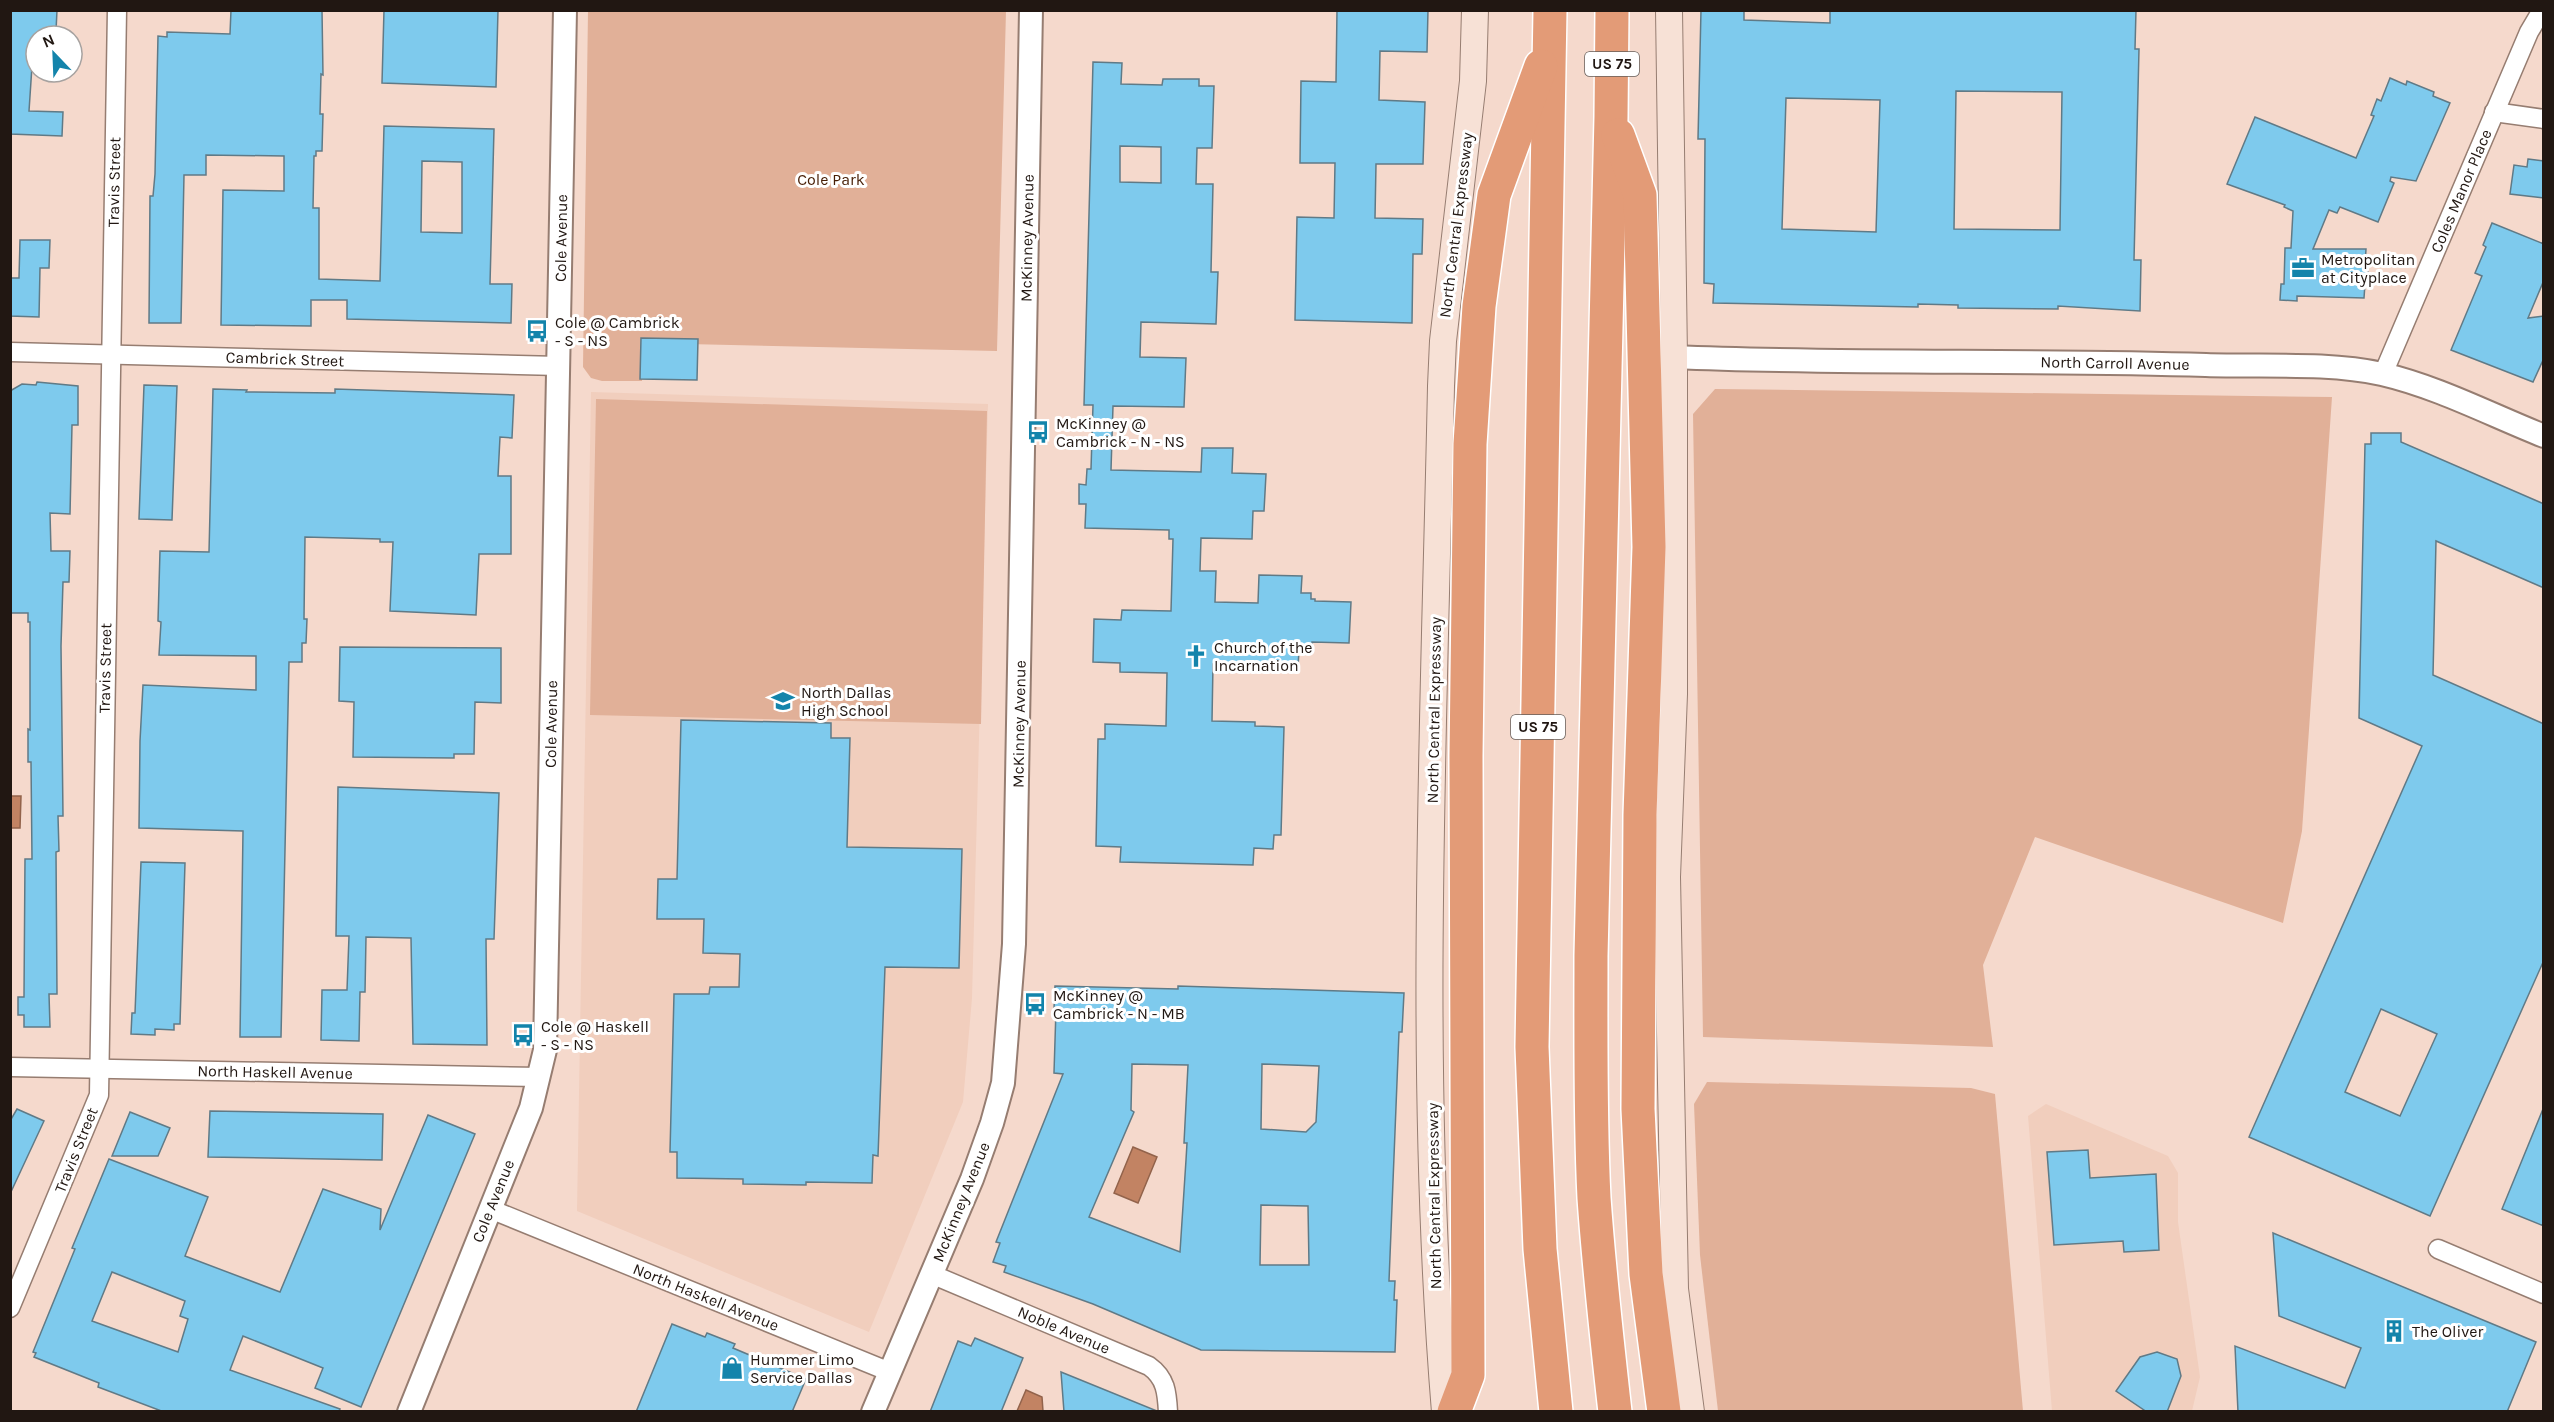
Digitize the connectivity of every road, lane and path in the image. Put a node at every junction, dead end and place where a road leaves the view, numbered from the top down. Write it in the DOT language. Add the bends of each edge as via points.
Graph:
graph roads {
  1 [pos="117,10"];
  2 [pos="565,10"];
  3 [pos="1031,10"];
  4 [pos="1475,10"];
  5 [pos="1612,10"];
  6 [pos="1669,10"];
  7 [pos="2542,10"];
  8 [pos="1550,26"];
  9 [pos="2494,112"];
  10 [pos="1611,117"];
  11 [pos="2544,119"];
  12 [pos="10,352"];
  13 [pos="111,354"];
  14 [pos="1674,357"];
  15 [pos="559,366"];
  16 [pos="2383,374"];
  17 [pos="2544,436"];
  18 [pos="10,1067"];
  19 [pos="98,1069"];
  20 [pos="540,1077"];
  21 [pos="490,1209"];
  22 [pos="2438,1249"];
  23 [pos="931,1275"];
  24 [pos="2544,1294"];
  25 [pos="10,1308"];
  26 [pos="890,1372"];
  27 [pos="409,1412"];
  28 [pos="873,1412"];
  29 [pos="1168,1412"];
  30 [pos="1445,1412"];
  31 [pos="1454,1412"];
  32 [pos="1556,1412"];
  33 [pos="1615,1412"];
  34 [pos="1664,1412"];
  35 [pos="1691,1412"];
  1 -- 13 [label="street, Travis Street"];
  2 -- 15 [label="street, Cole Avenue"];
  3 -- 23 [label="street, McKinney Avenue" via="1014,944 1008,1046 1003,1083 988,1134"];
  4 -- 30 [label="main road, North Central Expressway" via="1473,81 1443,341 1440,410 1430,979 1433,1218"];
  5 -- 10 [label="highway, US 75"];
  6 -- 14 [label="main road"];
  7 -- 9 [label="street, Coles Manor Place"];
  8 -- 31 [label="highway" via="1494,195 1479,306 1470,444 1466,756 1468,1375"];
  8 -- 32 [label="highway, US 75" via="1532,1047 1540,1249"];
  9 -- 11 [label="street"];
  9 -- 16 [label="street, Coles Manor Place"];
  10 -- 33 [label="highway, US 75" via="1591,1078 1594,1197"];
  10 -- 34 [label="highway" via="1640,195 1649,547 1641,759 1638,1109 1646,1274"];
  12 -- 13 [label="street, Cambrick Street"];
  13 -- 15 [label="street, Cambrick Street"];
  13 -- 19 [label="street, Travis Street"];
  14 -- 16 [label="street, North Carroll Avenue" via="2158,363 2307,367"];
  14 -- 35 [label="main road" via="1674,694 1667,877 1675,1289"];
  15 -- 20 [label="street, Cole Avenue" via="545,1039"];
  16 -- 17 [label="street, North Carroll Avenue"];
  18 -- 19 [label="street, North Haskell Avenue"];
  19 -- 20 [label="street, North Haskell Avenue"];
  19 -- 25 [label="street, Travis Street" via="99,1095"];
  20 -- 21 [label="street, Cole Avenue"];
  21 -- 26 [label="street, North Haskell Avenue"];
  21 -- 27 [label="street, Cole Avenue"];
  22 -- 24 [label="street"];
  23 -- 26 [label="street, McKinney Avenue"];
  23 -- 29 [label="street, Noble Avenue" via="1149,1366 1162,1378"];
  26 -- 28 [label="street, McKinney Avenue"];
}
